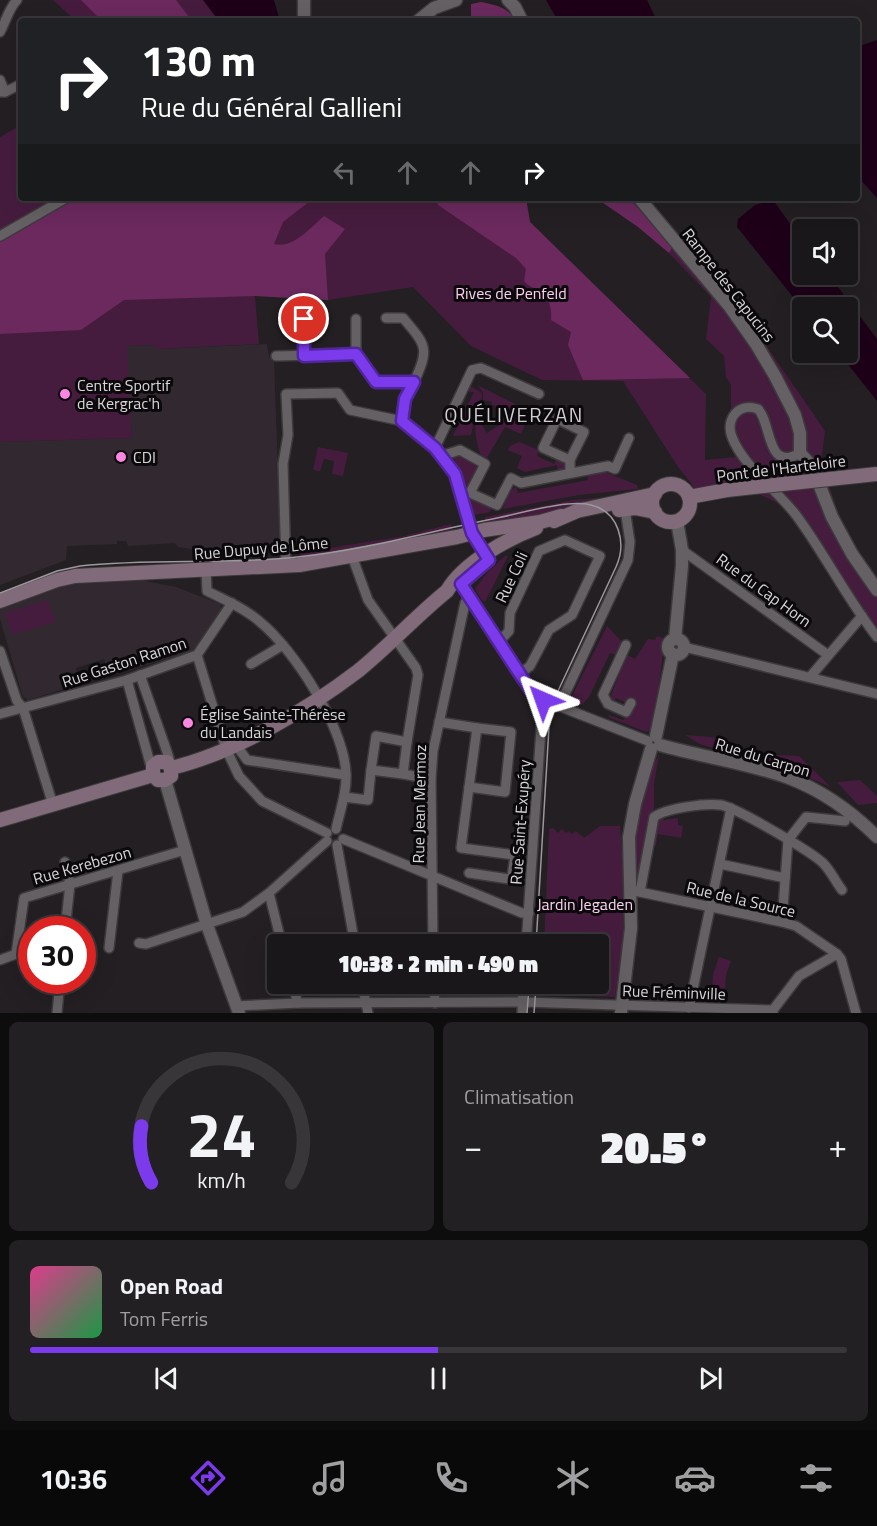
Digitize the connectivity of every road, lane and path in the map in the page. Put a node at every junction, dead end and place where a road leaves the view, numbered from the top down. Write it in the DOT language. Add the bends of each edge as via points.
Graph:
graph roads {
  1 [pos="17,0"];
  2 [pos="304,0"];
  3 [pos="456,0"];
  4 [pos="508,0"];
  5 [pos="304,18"];
  6 [pos="422,18"];
  7 [pos="520,18"];
  8 [pos="0,32"];
  9 [pos="0,80"];
  10 [pos="18,85"];
  11 [pos="2,92"];
  12 [pos="61,201"];
  13 [pos="642,201"];
  14 [pos="0,236"];
  15 [pos="386,318"];
  16 [pos="304,319"];
  17 [pos="356,319"];
  18 [pos="356,354"];
  19 [pos="276,356"];
  20 [pos="304,356"];
  21 [pos="414,382"];
  22 [pos="540,394"];
  23 [pos="402,421"];
  24 [pos="629,438"];
  25 [pos="438,452"];
  26 [pos="800,453"];
  27 [pos="570,460"];
  28 [pos="570,474"];
  29 [pos="877,474"];
  30 [pos="655,494"];
  31 [pos="689,497"];
  32 [pos="625,509"];
  33 [pos="655,512"];
  34 [pos="561,516"];
  35 [pos="676,521"];
  36 [pos="472,533"];
  37 [pos="682,550"];
  38 [pos="352,556"];
  39 [pos="488,557"];
  40 [pos="286,566"];
  41 [pos="206,570"];
  42 [pos="461,584"];
  43 [pos="877,590"];
  44 [pos="447,591"];
  45 [pos="470,597"];
  46 [pos="0,602"];
  47 [pos="232,603"];
  48 [pos="862,616"];
  49 [pos="877,637"];
  50 [pos="394,638"];
  51 [pos="498,643"];
  52 [pos="679,643"];
  53 [pos="283,645"];
  54 [pos="626,645"];
  55 [pos="0,651"];
  56 [pos="828,655"];
  57 [pos="196,656"];
  58 [pos="251,664"];
  59 [pos="520,674"];
  60 [pos="140,675"];
  61 [pos="810,677"];
  62 [pos="127,680"];
  63 [pos="877,694"];
  64 [pos="320,697"];
  65 [pos="543,700"];
  66 [pos="631,703"];
  67 [pos="608,704"];
  68 [pos="561,707"];
  69 [pos="23,708"];
  70 [pos="0,714"];
  71 [pos="439,722"];
  72 [pos="600,722"];
  73 [pos="477,728"];
  74 [pos="407,742"];
  75 [pos="654,743"];
  76 [pos="231,747"];
  77 [pos="162,770"];
  78 [pos="371,770"];
  79 [pos="402,774"];
  80 [pos="346,775"];
  81 [pos="431,778"];
  82 [pos="469,787"];
  83 [pos="344,796"];
  84 [pos="53,805"];
  85 [pos="731,808"];
  86 [pos="0,820"];
  87 [pos="845,821"];
  88 [pos="334,837"];
  89 [pos="877,837"];
  90 [pos="788,840"];
  91 [pos="185,850"];
  92 [pos="65,862"];
  93 [pos="720,864"];
  94 [pos="118,871"];
  95 [pos="470,873"];
  96 [pos="432,875"];
  97 [pos="785,878"];
  98 [pos="70,884"];
  99 [pos="842,890"];
  100 [pos="635,891"];
  101 [pos="269,892"];
  102 [pos="710,907"];
  103 [pos="529,913"];
  104 [pos="67,916"];
  105 [pos="782,922"];
  106 [pos="207,925"];
  107 [pos="279,934"];
  108 [pos="353,934"];
  109 [pos="433,934"];
  110 [pos="527,934"];
  111 [pos="139,943"];
  112 [pos="109,948"];
  113 [pos="837,954"];
  114 [pos="0,960"];
  115 [pos="59,994"];
  116 [pos="295,994"];
  117 [pos="435,994"];
  118 [pos="523,994"];
  119 [pos="522,1002"];
  120 [pos="298,1003"];
  121 [pos="435,1003"];
  122 [pos="367,1008"];
  123 [pos="689,1008"];
  124 [pos="237,1009"];
  125 [pos="621,1009"];
  126 [pos="737,1011"];
  127 [pos="773,1011"];
  128 [pos="57,1013"];
  129 [pos="522,1013"];
  130 [pos="856,1013"];
  1 -- 8 [label="street"];
  2 -- 5 [label="street"];
  3 -- 6 [label="street" via="434,8"];
  4 -- 7 [label="street"];
  9 -- 11 [label="street"];
  10 -- 11 [label="street"];
  12 -- 14 [label="street"];
  13 -- 26 [label="street, Rampe des Capucins" via="756,344 795,415"];
  15 -- 21 [label="street" via="403,318 423,342 424,362"];
  16 -- 20 [label="street"];
  17 -- 18 [label="street"];
  18 -- 20 [label="street"];
  18 -- 21 [label="street" via="376,382"];
  19 -- 20 [label="street"];
  21 -- 23 [label="street" via="405,399"];
  22 -- 25 [label="street" via="481,368 472,370"];
  23 -- 25 [label="street"];
  23 -- 40 [label="street" via="350,410 338,393 286,394"];
  24 -- 28 [label="street" via="615,469 608,466"];
  25 -- 28 [label="street" via="460,450 485,464 470,493 497,505 512,478 521,483"];
  25 -- 36 [label="street" via="455,474"];
  26 -- 43 [label="street, Rampe des Capucins" via="812,466 852,554"];
  26 -- 48 [label="street" via="782,456 774,450 758,409 741,408 733,417 731,435 739,450 794,513"];
  27 -- 27 [label="street" via="584,432 557,419 543,448"];
  27 -- 28 [label="street"];
  29 -- 31 [label="main road, Pont de l'Harteloire, bridge"];
  30 -- 31 [label="main road" via="664,486 676,485"];
  30 -- 33 [label="main road"];
  30 -- 34 [label="main road"];
  31 -- 35 [label="main road" via="688,512"];
  32 -- 33 [label="main road"];
  32 -- 39 [label="main road" via="544,529"];
  32 -- 68 [label="street" via="630,542 628,560"];
  33 -- 35 [label="main road" via="664,520"];
  34 -- 36 [label="main road, Rue Dupuy de Lôme"];
  34 -- 39 [label="main road" via="507,540"];
  35 -- 37 [label="street"];
  36 -- 38 [label="main road, Rue Dupuy de Lôme"];
  36 -- 39 [label="street"];
  37 -- 52 [label="street"];
  37 -- 56 [label="street, Rue du Cap Horn"];
  38 -- 40 [label="main road, Rue Dupuy de Lôme"];
  38 -- 50 [label="street" via="368,600"];
  39 -- 42 [label="main road"];
  39 -- 44 [label="main road"];
  40 -- 41 [label="main road, Rue Dupuy de Lôme"];
  41 -- 46 [label="main road, Rue Dupuy de Lôme" via="75,576"];
  41 -- 47 [label="street" via="207,591"];
  42 -- 44 [label="main road"];
  42 -- 45 [label="street, Rue du Carpon"];
  44 -- 50 [label="main road"];
  45 -- 51 [label="street, Rue du Carpon"];
  45 -- 71 [label="street, Rue Jean Mermoz" via="465,603"];
  47 -- 53 [label="street" via="259,621"];
  47 -- 57 [label="street, Rue Gaston Ramon"];
  48 -- 49 [label="street"];
  48 -- 56 [label="street"];
  50 -- 64 [label="main road" via="359,670"];
  50 -- 74 [label="street" via="418,675"];
  51 -- 59 [label="street, Rue du Carpon"];
  51 -- 59 [label="street, Rue Coli" via="509,631 510,613 539,551 565,540 600,556 572,615 549,630 530,666"];
  52 -- 61 [label="street"];
  52 -- 75 [label="street" via="668,646 673,654"];
  53 -- 58 [label="street"];
  53 -- 64 [label="street"];
  54 -- 67 [label="street" via="603,695"];
  55 -- 69 [label="street"];
  56 -- 61 [label="street"];
  57 -- 60 [label="street, Rue Gaston Ramon"];
  57 -- 76 [label="street"];
  59 -- 65 [label="street, Rue du Carpon" via="534,695"];
  60 -- 62 [label="street, Rue Gaston Ramon"];
  60 -- 77 [label="street" via="169,758"];
  61 -- 63 [label="street"];
  62 -- 69 [label="street, Rue Gaston Ramon"];
  62 -- 77 [label="street" via="149,759"];
  64 -- 76 [label="main road"];
  64 -- 80 [label="street" via="341,741"];
  65 -- 68 [label="street, Rue du Carpon"];
  65 -- 103 [label="street, Rue Saint-Exupéry"];
  66 -- 67 [label="street" via="626,712"];
  67 -- 72 [label="street"];
  68 -- 72 [label="street, Rue du Carpon"];
  69 -- 70 [label="street, Rue Gaston Ramon"];
  69 -- 84 [label="street"];
  71 -- 73 [label="street"];
  71 -- 81 [label="street, Rue Jean Mermoz"];
  72 -- 75 [label="street, Rue du Carpon"];
  73 -- 82 [label="street"];
  73 -- 82 [label="street" via="511,732 505,792"];
  74 -- 78 [label="street" via="376,736"];
  74 -- 79 [label="street"];
  75 -- 89 [label="street, Rue du Carpon" via="789,778 833,801"];
  75 -- 100 [label="street" via="631,824 628,850"];
  76 -- 77 [label="main road"];
  76 -- 80 [label="street" via="247,760"];
  76 -- 88 [label="street" via="239,776 262,801"];
  77 -- 84 [label="main road"];
  77 -- 91 [label="street"];
  78 -- 79 [label="street"];
  78 -- 83 [label="street" via="368,800"];
  79 -- 81 [label="street"];
  80 -- 83 [label="street"];
  81 -- 96 [label="street, Rue Jean Mermoz"];
  82 -- 95 [label="street" via="461,848 515,855 509,879"];
  83 -- 88 [label="street"];
  84 -- 86 [label="main road"];
  85 -- 90 [label="street"];
  85 -- 93 [label="street"];
  85 -- 100 [label="street" via="719,805 669,809 654,817"];
  87 -- 90 [label="street" via="806,817"];
  88 -- 96 [label="street"];
  88 -- 101 [label="street"];
  88 -- 108 [label="street"];
  90 -- 97 [label="street"];
  90 -- 99 [label="street" via="821,862"];
  91 -- 94 [label="street, Rue Kerebezon"];
  91 -- 106 [label="street"];
  92 -- 98 [label="street"];
  93 -- 97 [label="street"];
  93 -- 102 [label="street"];
  94 -- 98 [label="street, Rue Kerebezon"];
  94 -- 112 [label="street"];
  96 -- 103 [label="street"];
  96 -- 109 [label="street, Rue Jean Mermoz"];
  97 -- 105 [label="street"];
  98 -- 104 [label="street"];
  98 -- 114 [label="street, Rue Kerebezon" via="24,898 16,954"];
  100 -- 102 [label="street, Rue de la Source"];
  100 -- 125 [label="street"];
  101 -- 106 [label="street" via="243,912"];
  101 -- 107 [label="street"];
  102 -- 105 [label="street, Rue de la Source"];
  102 -- 123 [label="street"];
  103 -- 110 [label="street, Rue Saint-Exupéry"];
  105 -- 113 [label="street, Rue de la Source" via="796,926"];
  106 -- 111 [label="street"];
  106 -- 124 [label="street"];
  113 -- 127 [label="street" via="799,976"];
  113 -- 130 [label="street"];
  115 -- 128 [label="street"];
  116 -- 120 [label="street"];
  117 -- 121 [label="street"];
  118 -- 119 [label="street"];
  119 -- 121 [label="street, Rue Fréminville"];
  119 -- 125 [label="street, Rue Fréminville"];
  119 -- 129 [label="street"];
  120 -- 122 [label="street, Rue Fréminville"];
  120 -- 124 [label="street, Rue Fréminville"];
  121 -- 122 [label="street, Rue Fréminville"];
  123 -- 125 [label="street, Rue Fréminville"];
  123 -- 126 [label="street, Rue Fréminville"];
  126 -- 127 [label="street, Rue Fréminville"];
}
